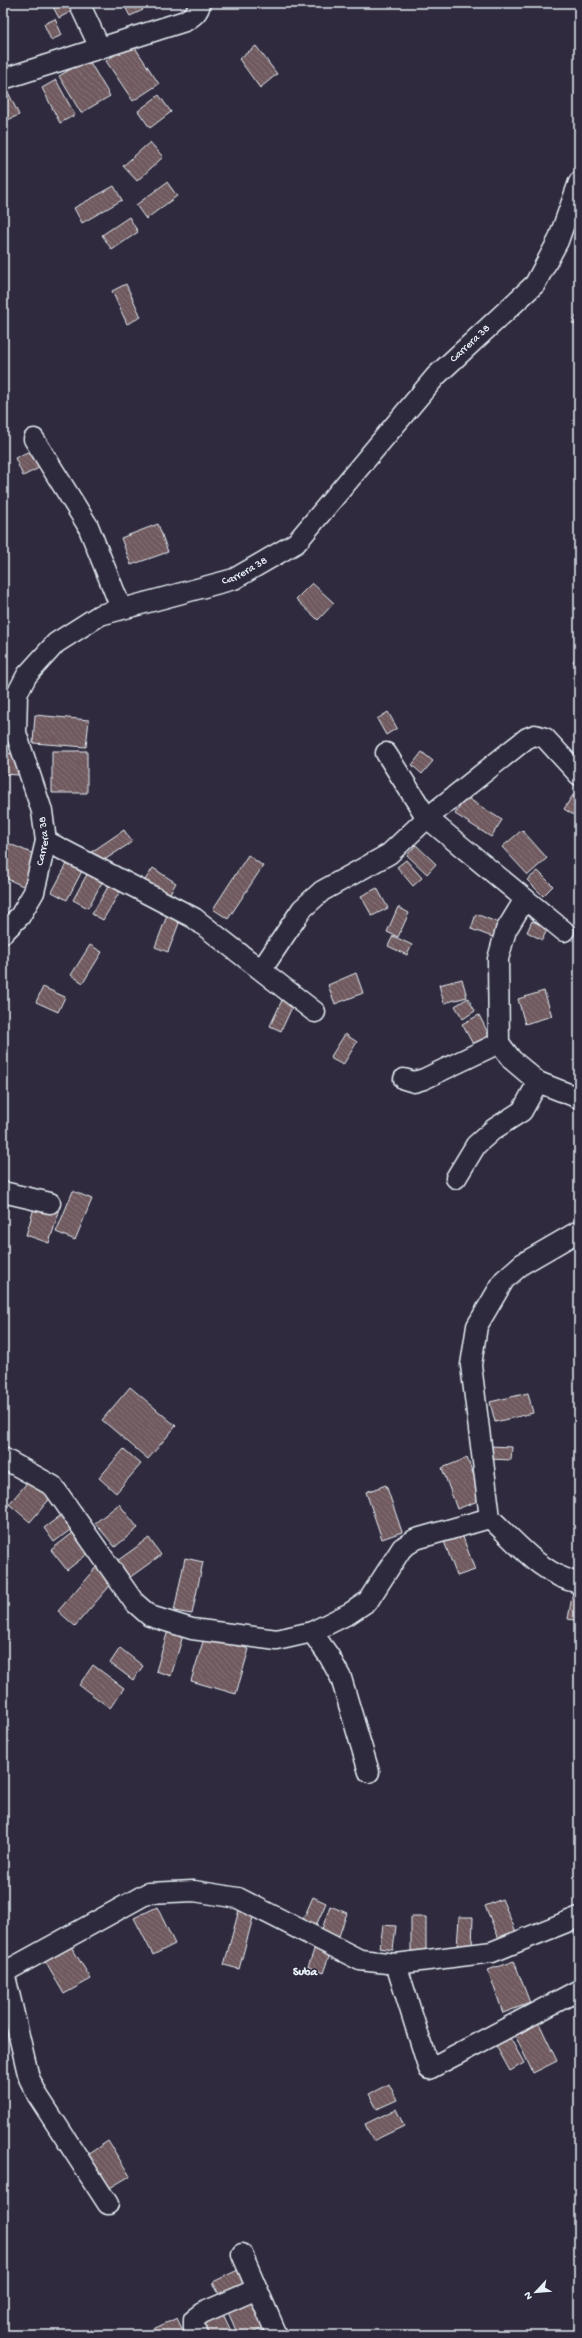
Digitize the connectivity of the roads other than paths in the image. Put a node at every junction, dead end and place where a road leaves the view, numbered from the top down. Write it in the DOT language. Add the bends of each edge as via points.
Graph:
graph roads {
  1 [pos="79,3"];
  2 [pos="200,3"];
  3 [pos="100,48"];
  4 [pos="3,79"];
  5 [pos="579,182"];
  6 [pos="34,439"];
  7 [pos="121,608"];
  8 [pos="386,753"];
  9 [pos="579,775"];
  10 [pos="427,818"];
  11 [pos="46,841"];
  12 [pos="525,899"];
  13 [pos="564,932"];
  14 [pos="3,933"];
  15 [pos="262,969"];
  16 [pos="315,1012"];
  17 [pos="499,1043"];
  18 [pos="404,1079"];
  19 [pos="538,1082"];
  20 [pos="579,1098"];
  21 [pos="456,1178"];
  22 [pos="3,1192"];
  23 [pos="50,1203"];
  24 [pos="579,1231"];
  25 [pos="3,1458"];
  26 [pos="490,1518"];
  27 [pos="579,1583"];
  28 [pos="312,1632"];
  29 [pos="369,1772"];
  30 [pos="579,1918"];
  31 [pos="396,1964"];
  32 [pos="4,1973"];
  33 [pos="579,1990"];
  34 [pos="108,2204"];
  35 [pos="242,2254"];
  36 [pos="257,2289"];
  37 [pos="197,2335"];
  38 [pos="277,2335"];
  1 -- 3 [label="street"];
  2 -- 3 [label="street" via="194,15 185,21"];
  3 -- 4 [label="street"];
  5 -- 7 [label="street, Carrera 38" via="558,241 535,284 436,376 296,543 234,579"];
  6 -- 7 [label="street" via="88,526"];
  7 -- 11 [label="street, Carrera 38" via="100,614 56,643 27,675 18,694 16,733 42,811"];
  8 -- 10 [label="street"];
  9 -- 10 [label="street" via="545,738 535,735 527,738"];
  10 -- 12 [label="street"];
  10 -- 15 [label="street" via="389,854 322,891 302,909"];
  11 -- 14 [label="street, Carrera 38" via="34,892 20,916"];
  11 -- 15 [label="street" via="194,918"];
  12 -- 13 [label="street"];
  12 -- 17 [label="street" via="506,930 498,959"];
  15 -- 16 [label="street"];
  17 -- 18 [label="street" via="424,1079 414,1082"];
  17 -- 19 [label="street" via="512,1060"];
  19 -- 20 [label="street"];
  19 -- 21 [label="street" via="522,1110 476,1145"];
  22 -- 23 [label="street"];
  24 -- 26 [label="street" via="522,1264 504,1280 477,1326 471,1365"];
  25 -- 28 [label="street" via="53,1486 134,1602 150,1616 192,1629 276,1640"];
  26 -- 27 [label="street" via="534,1560 567,1581"];
  26 -- 28 [label="street" via="416,1539 406,1545 392,1562 368,1601"];
  28 -- 29 [label="street" via="341,1678"];
  30 -- 31 [label="street" via="492,1952"];
  31 -- 32 [label="street" via="360,1960 238,1898 194,1891 148,1893"];
  31 -- 33 [label="street" via="429,2069"];
  32 -- 34 [label="street" via="29,2078"];
  35 -- 36 [label="street"];
  36 -- 37 [label="street" via="194,2319"];
  36 -- 38 [label="street"];
}
